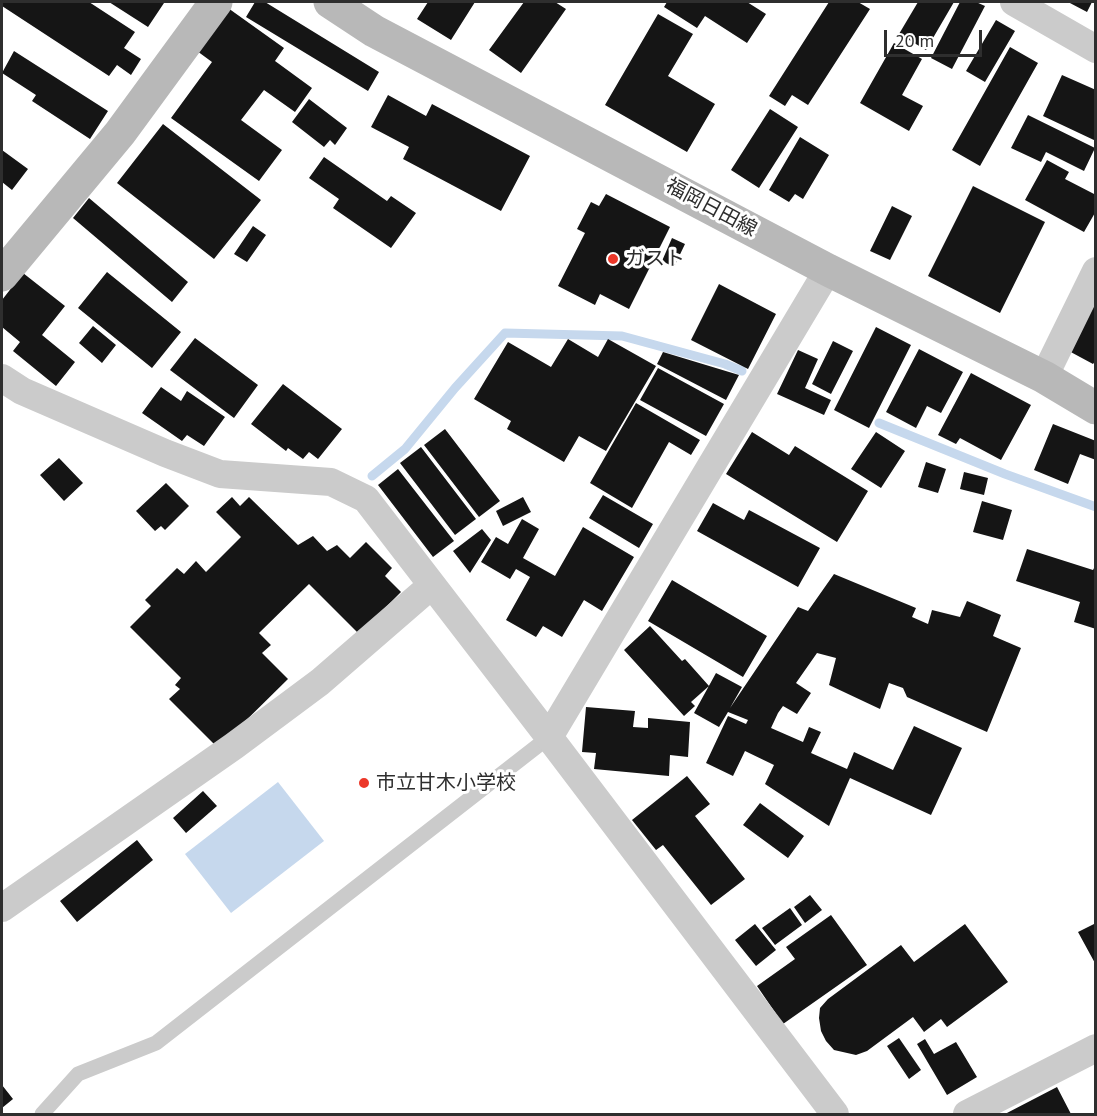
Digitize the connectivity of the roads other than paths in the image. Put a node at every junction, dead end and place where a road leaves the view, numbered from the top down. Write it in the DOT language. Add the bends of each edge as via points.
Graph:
graph roads {
  1 [pos="216,2"];
  2 [pos="330,2"];
  3 [pos="1014,2"];
  4 [pos="1095,49"];
  5 [pos="828,270"];
  6 [pos="1095,271"];
  7 [pos="2,275"];
  8 [pos="1044,377"];
  9 [pos="2,378"];
  10 [pos="1095,408"];
  11 [pos="432,585"];
  12 [pos="549,737"];
  13 [pos="2,908"];
  14 [pos="1095,1048"];
  15 [pos="42,1114"];
  16 [pos="835,1114"];
  17 [pos="967,1114"];
  1 -- 7 [label="main road" via="120,133"];
  2 -- 5 [label="main road, 福岡日田線" via="374,31"];
  3 -- 4 [label="street"];
  5 -- 8 [label="main road, 福岡日田線"];
  5 -- 12 [label="street"];
  6 -- 8 [label="street"];
  8 -- 10 [label="main road, 福岡日田線"];
  9 -- 11 [label="street" via="22,391 220,474 331,482 366,499"];
  11 -- 12 [label="street"];
  11 -- 13 [label="street" via="320,682"];
  12 -- 15 [label="lane" via="156,1043 78,1074"];
  12 -- 16 [label="street"];
  14 -- 17 [label="street"];
}
